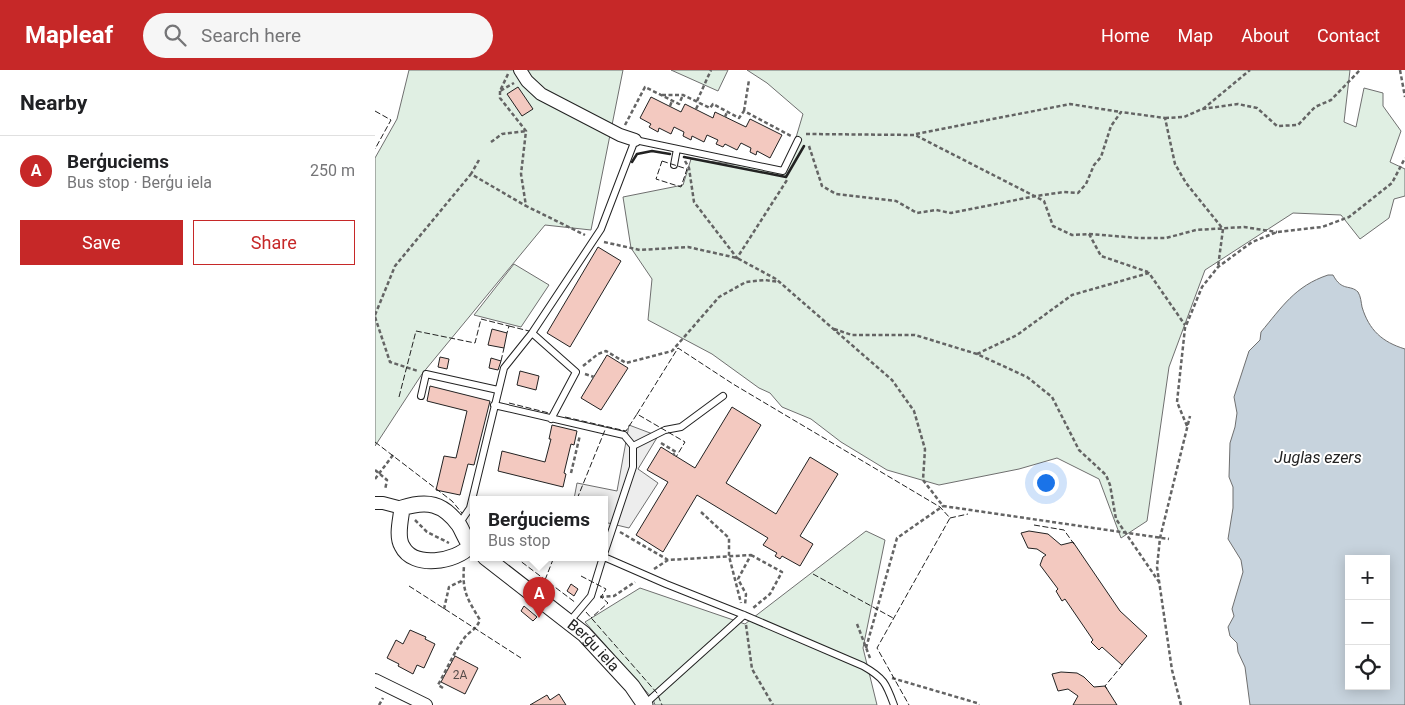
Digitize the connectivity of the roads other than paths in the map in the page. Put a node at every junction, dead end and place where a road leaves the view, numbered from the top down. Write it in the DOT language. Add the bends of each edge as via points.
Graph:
graph roads {
  1 [pos="520,70"];
  2 [pos="635,140"];
  3 [pos="798,140"];
  4 [pos="677,149"];
  5 [pos="674,165"];
  6 [pos="532,333"];
  7 [pos="498,390"];
  8 [pos="421,396"];
  9 [pos="723,396"];
  10 [pos="494,405"];
  11 [pos="551,419"];
  12 [pos="633,446"];
  13 [pos="473,496"];
  14 [pos="379,503"];
  15 [pos="402,508"];
  16 [pos="470,508"];
  17 [pos="458,525"];
  18 [pos="470,544"];
  19 [pos="608,544"];
  20 [pos="470,548"];
  21 [pos="608,558"];
  22 [pos="490,561"];
  23 [pos="602,561"];
  24 [pos="744,615"];
  25 [pos="570,622"];
  26 [pos="375,680"];
  27 [pos="426,705"];
  28 [pos="644,705"];
  29 [pos="894,705"];
  1 -- 2 [label="street" via="541,94"];
  2 -- 4 [label="lane"];
  2 -- 6 [label="lane" via="601,229"];
  3 -- 4 [label="lane" via="783,171"];
  4 -- 5 [label="lane"];
  6 -- 7 [label="lane" via="504,368"];
  6 -- 11 [label="lane" via="576,372"];
  7 -- 8 [label="lane" via="426,374"];
  7 -- 10 [label="lane"];
  9 -- 12 [label="lane" via="681,427 665,430"];
  10 -- 11 [label="lane"];
  10 -- 13 [label="lane"];
  11 -- 12 [label="lane" via="624,435"];
  12 -- 19 [label="lane" via="633,466"];
  14 -- 15 [label="street"];
  15 -- 17 [label="street" via="428,503 439,506"];
  15 -- 20 [label="street" via="401,545 409,555 424,561 450,557"];
  16 -- 17 [label="lane"];
  17 -- 18 [label="street"];
  21 -- 24 [label="lane"];
  22 -- 25 [label="street, Berģu iela"];
  23 -- 25 [label="lane" via="591,596"];
  24 -- 28 [label="lane"];
  24 -- 29 [label="lane" via="876,673 887,684"];
  25 -- 28 [label="street, Berģu iela" via="632,686"];
  26 -- 27 [label="street"];
}
